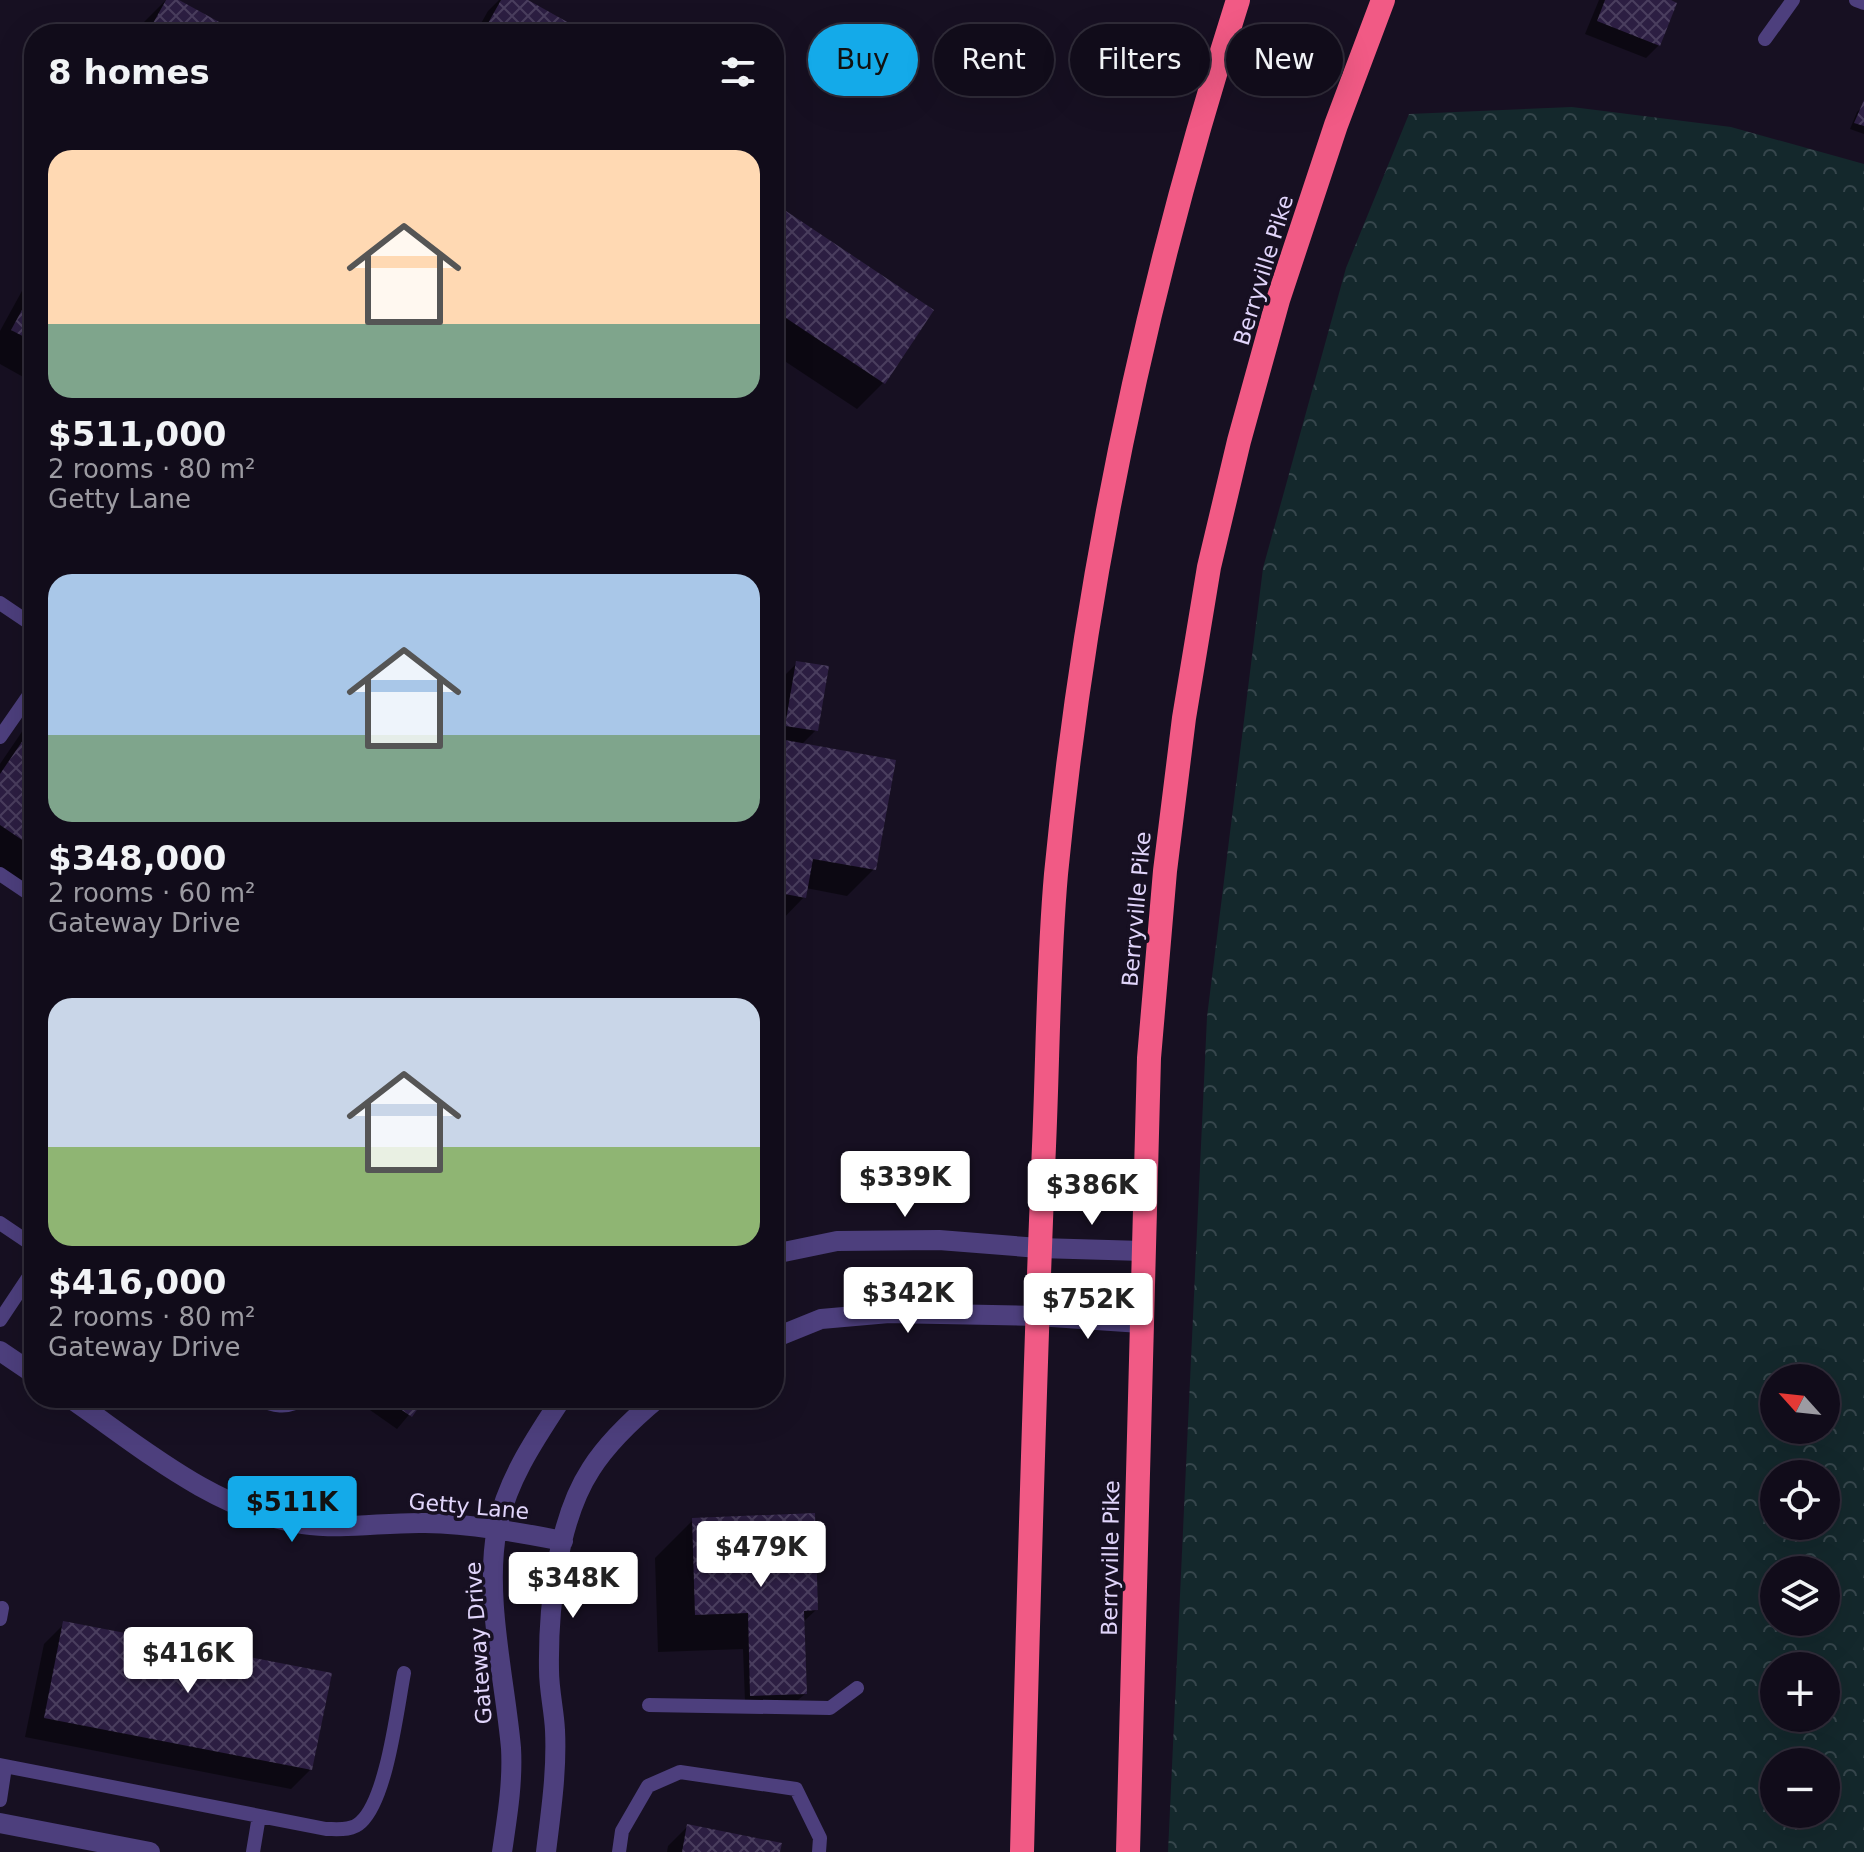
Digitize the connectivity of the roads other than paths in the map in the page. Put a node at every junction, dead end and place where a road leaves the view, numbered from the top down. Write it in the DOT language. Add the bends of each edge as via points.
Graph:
graph roads {
  1 [pos="1238,0"];
  2 [pos="1383,0"];
  3 [pos="1793,0"];
  4 [pos="1765,39"];
  5 [pos="0,603"];
  6 [pos="24,619"];
  7 [pos="24,702"];
  8 [pos="0,737"];
  9 [pos="0,874"];
  10 [pos="24,890"];
  11 [pos="0,1223"];
  12 [pos="24,1239"];
  13 [pos="1039,1248"];
  14 [pos="1143,1251"];
  15 [pos="784,1252"];
  16 [pos="24,1284"];
  17 [pos="1037,1316"];
  18 [pos="0,1320"];
  19 [pos="1141,1323"];
  20 [pos="784,1334"];
  21 [pos="0,1351"];
  22 [pos="24,1367"];
  23 [pos="85,1408"];
  24 [pos="555,1408"];
  25 [pos="646,1408"];
  26 [pos="497,1529"];
  27 [pos="563,1541"];
  28 [pos="404,1673"];
  29 [pos="857,1688"];
  30 [pos="649,1705"];
  31 [pos="3,1766"];
  32 [pos="0,1800"];
  33 [pos="259,1816"];
  34 [pos="0,1823"];
  35 [pos="150,1852"];
  36 [pos="253,1852"];
  37 [pos="502,1852"];
  38 [pos="546,1852"];
  39 [pos="619,1852"];
  40 [pos="819,1852"];
  41 [pos="1022,1852"];
  42 [pos="1128,1852"];
  1 -- 13 [label="highway" via="1134,382 1080,665 1056,878"];
  2 -- 14 [label="highway, Berryville Pike" via="1278,300 1209,567 1165,871 1149,1058"];
  3 -- 4 [label="lane"];
  5 -- 6 [label="lane"];
  7 -- 8 [label="lane"];
  9 -- 10 [label="lane"];
  11 -- 12 [label="lane"];
  13 -- 14 [label="street"];
  13 -- 15 [label="street" via="939,1240 837,1241"];
  13 -- 17 [label="highway"];
  14 -- 19 [label="highway, Berryville Pike"];
  16 -- 18 [label="lane"];
  17 -- 19 [label="street"];
  17 -- 20 [label="street" via="889,1313 821,1319"];
  17 -- 41 [label="highway"];
  19 -- 42 [label="highway, Berryville Pike"];
  21 -- 22 [label="street"];
  23 -- 26 [label="street, Getty Lane" via="209,1492 267,1516 342,1528 423,1523"];
  24 -- 26 [label="street, Gateway Drive" via="511,1484"];
  25 -- 27 [label="street" via="591,1469"];
  26 -- 27 [label="street, Getty Lane"];
  26 -- 37 [label="street, Gateway Drive" via="492,1577 511,1750"];
  27 -- 38 [label="street" via="552,1611 549,1671 555,1782"];
  28 -- 33 [label="lane" via="381,1784 359,1824 326,1829"];
  29 -- 30 [label="lane" via="830,1708"];
  31 -- 32 [label="lane"];
  31 -- 33 [label="lane"];
  33 -- 36 [label="lane"];
  34 -- 35 [label="street"];
  39 -- 40 [label="lane" via="622,1831 648,1786 680,1772 796,1789 820,1838"];
}
